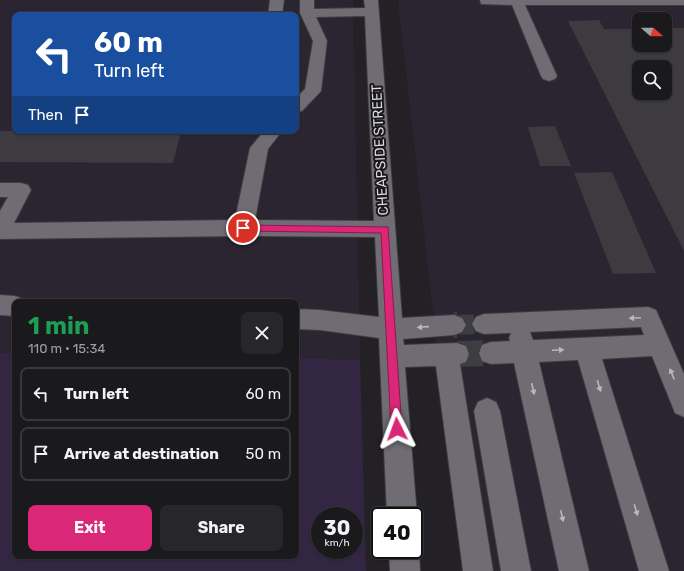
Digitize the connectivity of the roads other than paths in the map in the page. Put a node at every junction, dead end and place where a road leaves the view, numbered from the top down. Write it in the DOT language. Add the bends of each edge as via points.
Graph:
graph roads {
  1 [pos="277,0"];
  2 [pos="486,1"];
  3 [pos="517,1"];
  4 [pos="684,1"];
  5 [pos="371,6"];
  6 [pos="275,12"];
  7 [pos="308,13"];
  8 [pos="299,22"];
  9 [pos="549,76"];
  10 [pos="299,104"];
  11 [pos="271,134"];
  12 [pos="0,190"];
  13 [pos="243,228"];
  14 [pos="385,230"];
  15 [pos="0,231"];
  16 [pos="0,305"];
  17 [pos="12,306"];
  18 [pos="299,319"];
  19 [pos="518,323"];
  20 [pos="484,324"];
  21 [pos="454,325"];
  22 [pos="391,329"];
  23 [pos="660,345"];
  24 [pos="587,348"];
  25 [pos="524,351"];
  26 [pos="491,353"];
  27 [pos="392,356"];
  28 [pos="684,404"];
  29 [pos="487,411"];
  30 [pos="401,507"];
  31 [pos="404,559"];
  32 [pos="405,571"];
  33 [pos="478,571"];
  34 [pos="516,571"];
  35 [pos="574,571"];
  36 [pos="654,571"];
  1 -- 6 [label="street"];
  2 -- 3 [label="street"];
  3 -- 4 [label="street"];
  3 -- 9 [label="street"];
  5 -- 7 [label="street"];
  5 -- 14 [label="street, CHEAPSIDE STREET"];
  7 -- 8 [label="street"];
  7 -- 10 [label="street" via="320,41 313,91"];
  11 -- 13 [label="street" via="259,148"];
  12 -- 15 [label="street" via="21,190"];
  13 -- 14 [label="street"];
  13 -- 15 [label="street"];
  14 -- 22 [label="street, CHEAPSIDE STREET"];
  16 -- 17 [label="street"];
  18 -- 22 [label="street"];
  19 -- 20 [label="street"];
  23 -- 19 [label="street, one-way" via="648,317"];
  19 -- 25 [label="street"];
  21 -- 22 [label="street, one-way"];
  22 -- 27 [label="street, CHEAPSIDE STREET"];
  23 -- 24 [label="street"];
  28 -- 23 [label="street, one-way"];
  25 -- 24 [label="street, one-way"];
  24 -- 36 [label="street, one-way"];
  25 -- 26 [label="street"];
  25 -- 35 [label="street, one-way"];
  27 -- 30 [label="street, CHEAPSIDE STREET"];
  27 -- 33 [label="street" via="451,354"];
  29 -- 34 [label="street"];
  31 -- 32 [label="street"];
}
